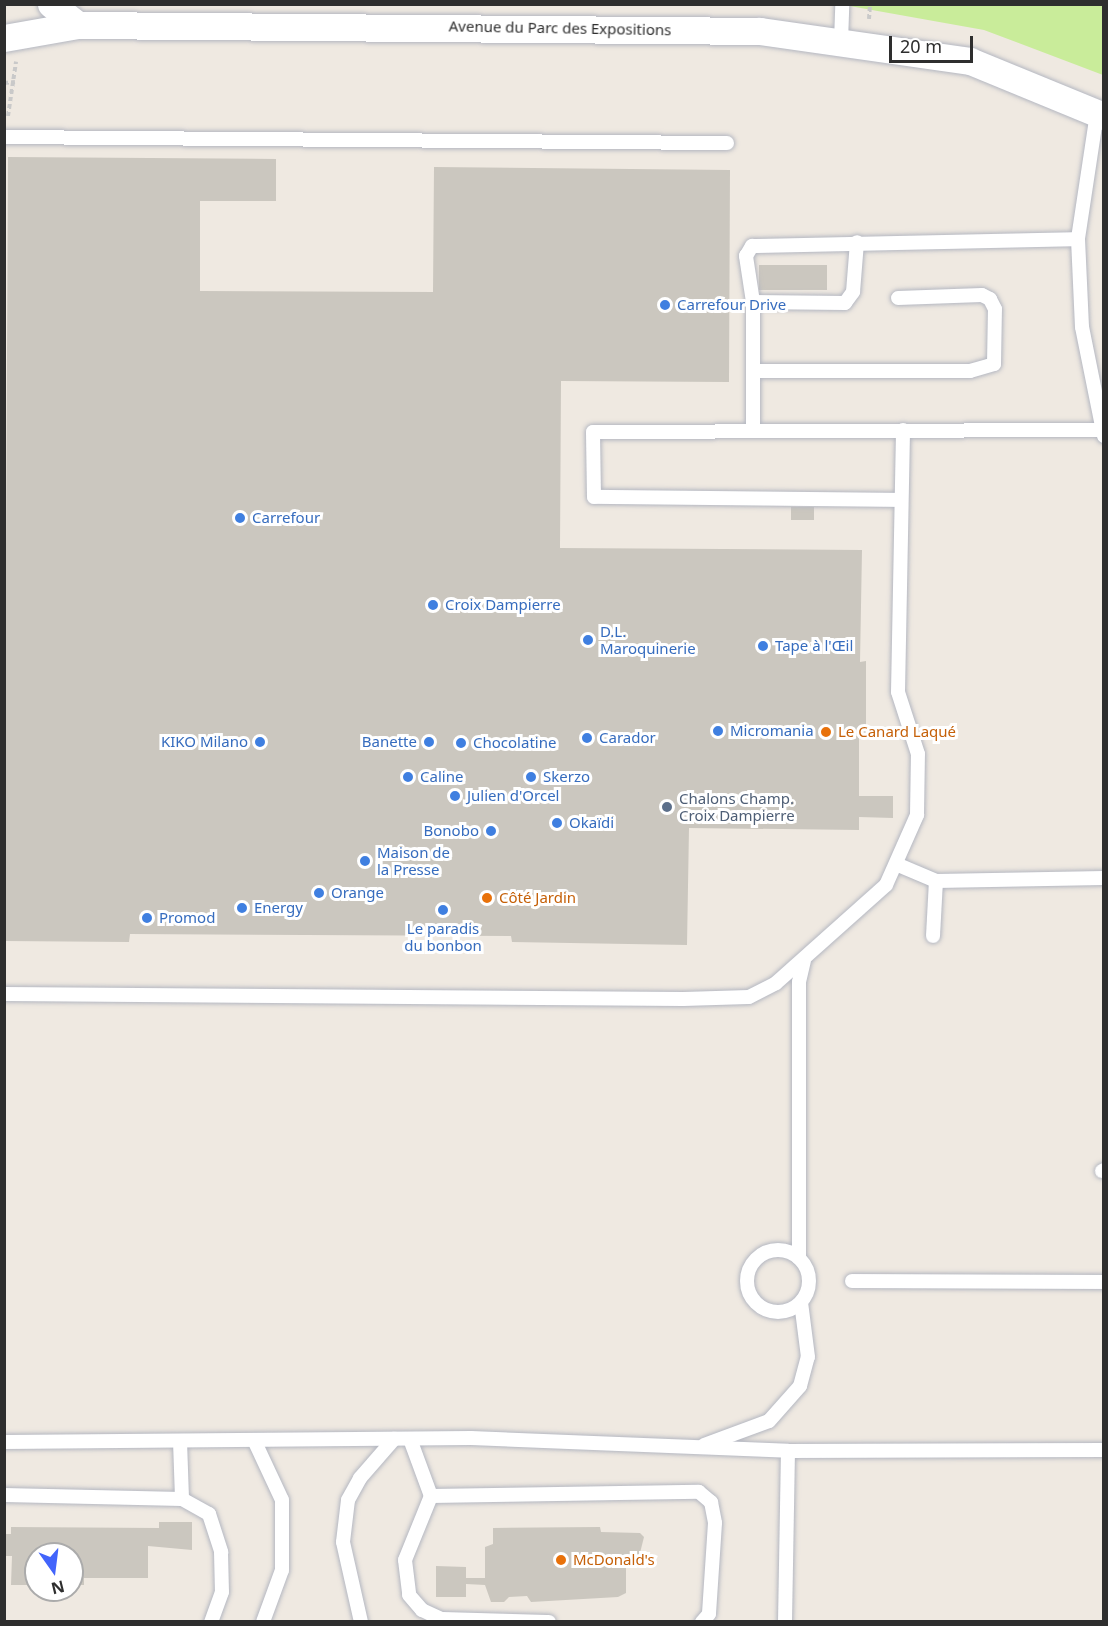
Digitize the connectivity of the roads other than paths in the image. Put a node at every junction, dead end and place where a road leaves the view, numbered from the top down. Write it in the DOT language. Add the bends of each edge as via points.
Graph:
graph roads {
  1 [pos="51,4"];
  2 [pos="842,4"];
  3 [pos="78,25"];
  4 [pos="10,37"];
  5 [pos="841,42"];
  6 [pos="1100,114"];
  7 [pos="4,137"];
  8 [pos="727,143"];
  9 [pos="1078,239"];
  10 [pos="858,242"];
  11 [pos="898,298"];
  12 [pos="753,302"];
  13 [pos="753,371"];
  14 [pos="753,430"];
  15 [pos="903,430"];
  16 [pos="1102,433"];
  17 [pos="901,500"];
  18 [pos="896,864"];
  19 [pos="1104,878"];
  20 [pos="936,881"];
  21 [pos="933,936"];
  22 [pos="804,961"];
  23 [pos="4,994"];
  24 [pos="799,1258"];
  25 [pos="852,1281"];
  26 [pos="1104,1282"];
  27 [pos="801,1302"];
  28 [pos="410,1438"];
  29 [pos="394,1439"];
  30 [pos="254,1440"];
  31 [pos="180,1441"];
  32 [pos="4,1442"];
  33 [pos="699,1447"];
  34 [pos="1104,1450"];
  35 [pos="788,1452"];
  36 [pos="4,1496"];
  37 [pos="431,1496"];
  38 [pos="182,1499"];
  39 [pos="211,1622"];
  40 [pos="262,1622"];
  41 [pos="361,1622"];
  42 [pos="549,1622"];
  43 [pos="702,1622"];
  44 [pos="785,1622"];
  1 -- 3 [label="street"];
  2 -- 5 [label="lane"];
  3 -- 4 [label="street, Avenue du Parc des Expositions"];
  3 -- 5 [label="street, Avenue du Parc des Expositions" via="628,27 760,31"];
  5 -- 6 [label="street, Avenue du Parc des Expositions" via="970,61"];
  6 -- 9 [label="lane"];
  7 -- 8 [label="lane"];
  9 -- 10 [label="lane"];
  9 -- 16 [label="lane" via="1082,327"];
  10 -- 12 [label="lane" via="853,292 845,303"];
  10 -- 12 [label="lane" via="752,246 746,256"];
  11 -- 13 [label="lane" via="982,295 990,299 994,309 994,364 970,370"];
  12 -- 13 [label="lane"];
  13 -- 14 [label="lane"];
  14 -- 15 [label="lane"];
  14 -- 17 [label="lane" via="593,432 594,497"];
  15 -- 16 [label="lane"];
  15 -- 17 [label="lane"];
  17 -- 18 [label="lane" via="898,692 918,754 917,815"];
  18 -- 20 [label="lane"];
  18 -- 22 [label="lane" via="886,885"];
  19 -- 20 [label="lane"];
  20 -- 21 [label="lane"];
  22 -- 23 [label="lane" via="776,984 748,997"];
  22 -- 24 [label="lane" via="800,982"];
  24 -- 27 [label="lane" via="809,1280"];
  24 -- 27 [label="lane" via="789,1251 765,1252 755,1259 747,1282 749,1293 767,1310 779,1312"];
  25 -- 26 [label="lane"];
  27 -- 33 [label="lane" via="808,1357 800,1386 769,1421"];
  28 -- 29 [label="lane"];
  28 -- 33 [label="lane"];
  28 -- 37 [label="lane"];
  29 -- 30 [label="lane"];
  29 -- 41 [label="lane" via="360,1478 348,1500 343,1542"];
  30 -- 31 [label="lane"];
  30 -- 40 [label="lane" via="282,1500 282,1570"];
  31 -- 32 [label="lane"];
  31 -- 38 [label="lane"];
  33 -- 35 [label="lane"];
  34 -- 35 [label="lane"];
  35 -- 44 [label="lane"];
  36 -- 38 [label="lane"];
  37 -- 42 [label="lane" via="405,1560 409,1595 422,1610 441,1619"];
  37 -- 43 [label="lane" via="699,1492 711,1502 716,1523 709,1614"];
  38 -- 39 [label="lane" via="209,1514 221,1552 222,1592"];
}
